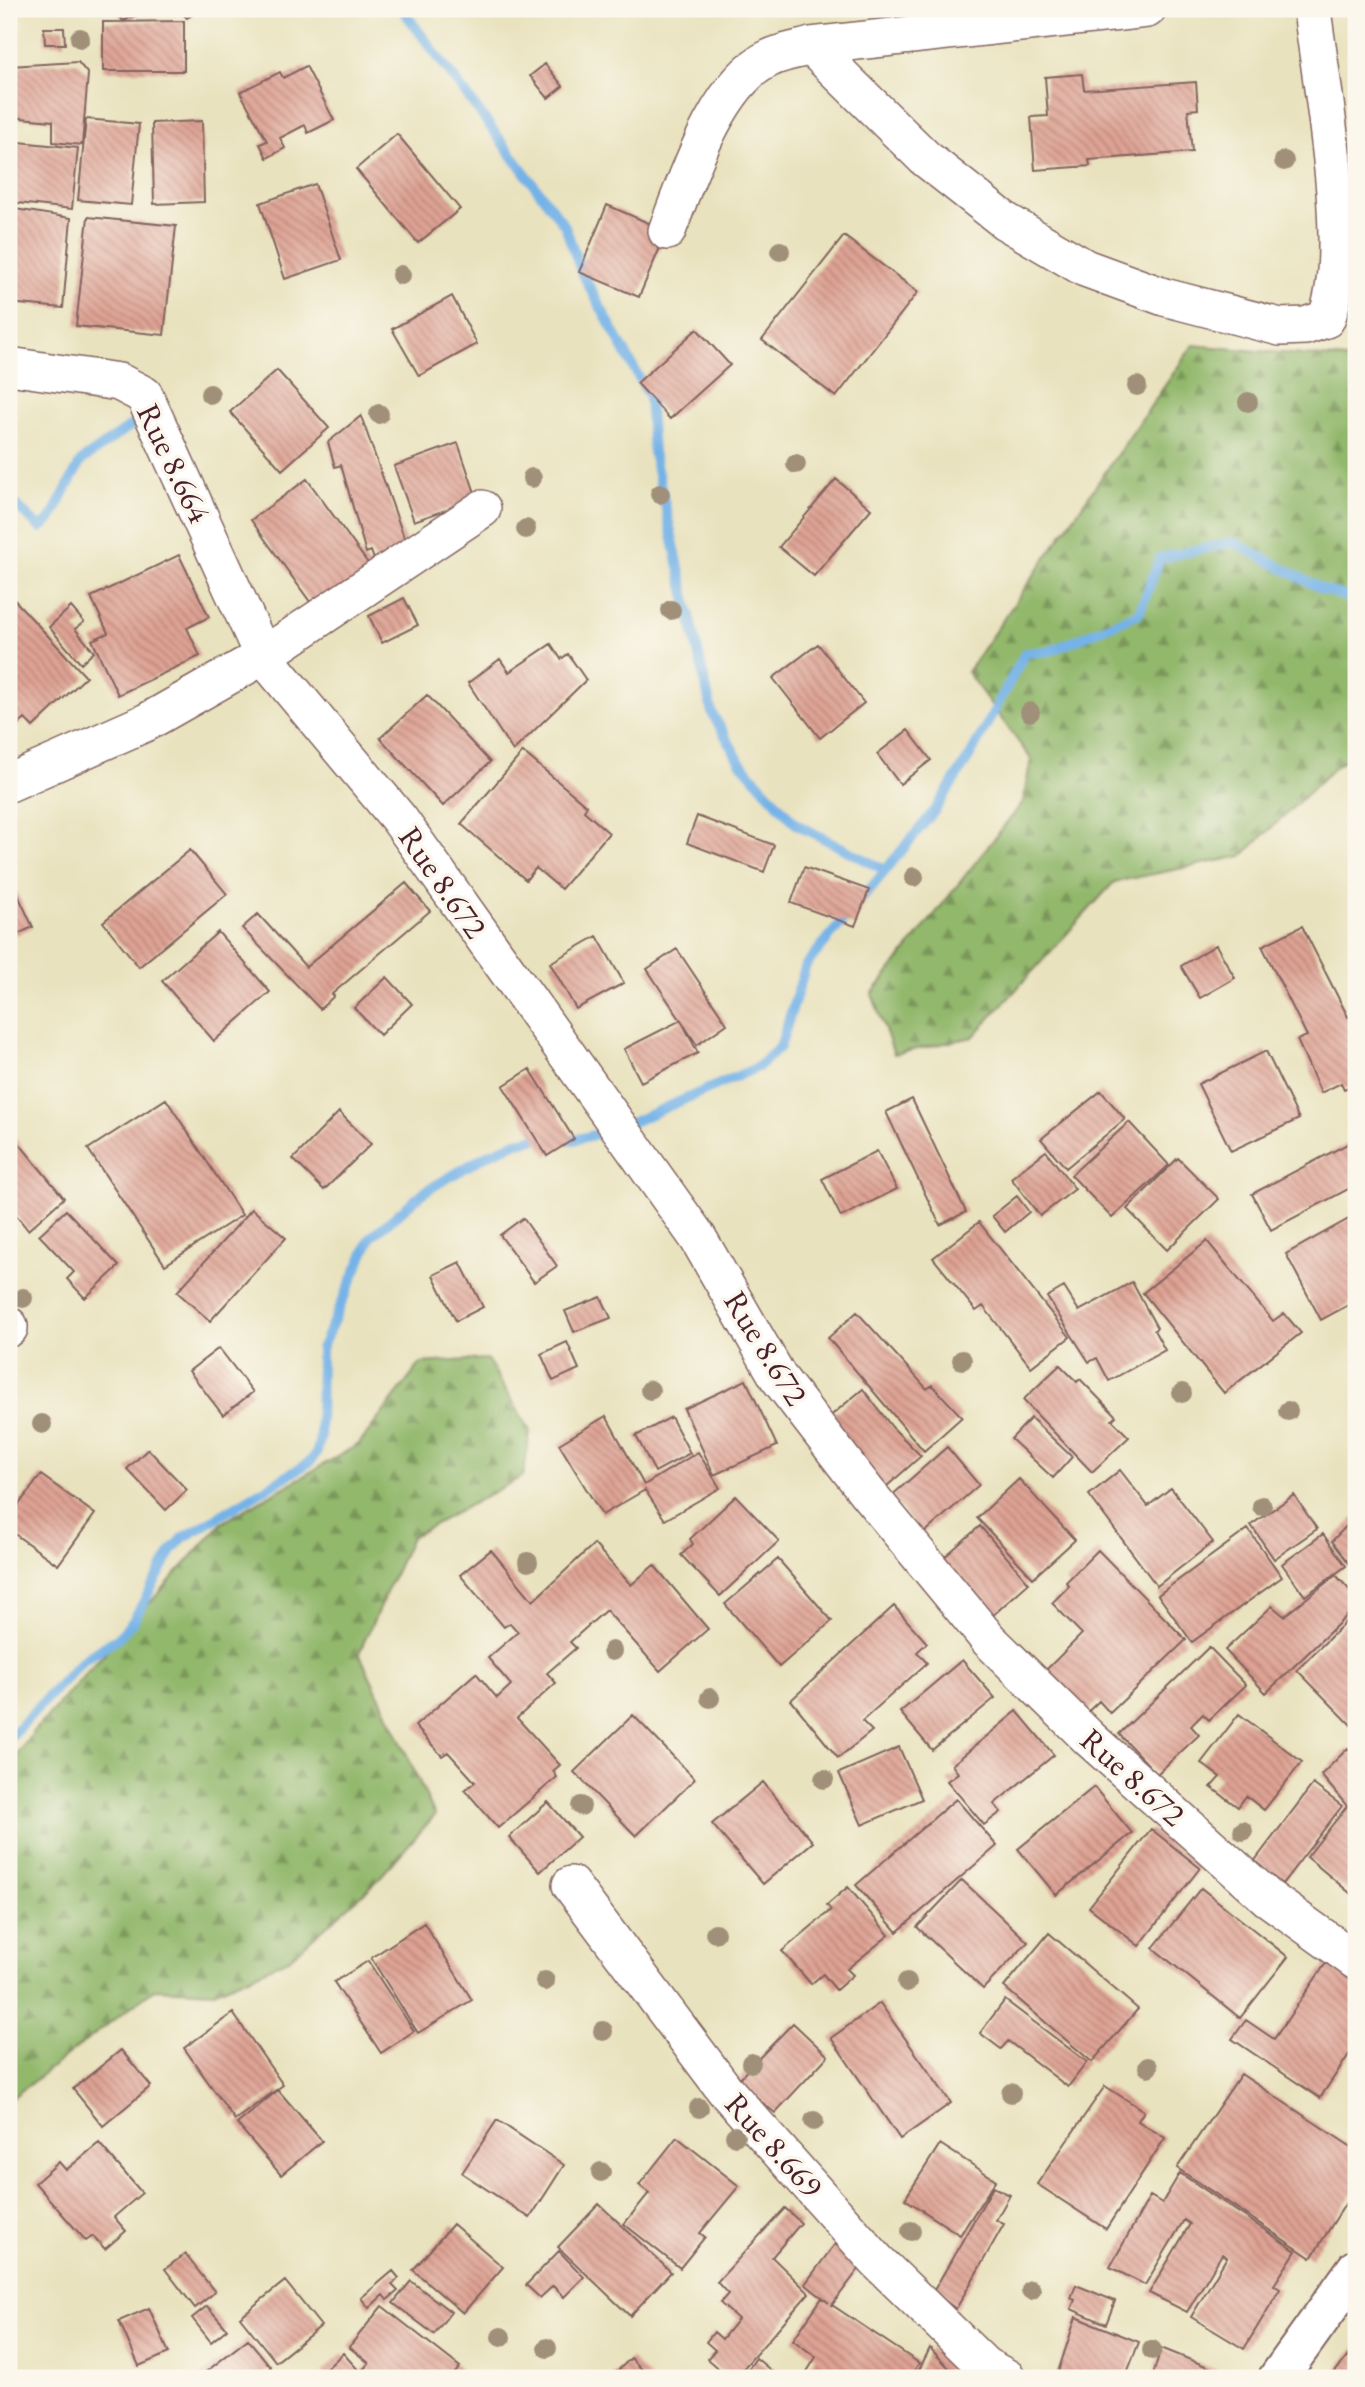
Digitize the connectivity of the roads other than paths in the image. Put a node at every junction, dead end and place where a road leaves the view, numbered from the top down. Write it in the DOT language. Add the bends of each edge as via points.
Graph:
graph roads {
  1 [pos="1147,9"];
  2 [pos="1312,9"];
  3 [pos="1105,11"];
  4 [pos="811,46"];
  5 [pos="667,231"];
  6 [pos="9,366"];
  7 [pos="482,509"];
  8 [pos="263,656"];
  9 [pos="9,783"];
  10 [pos="571,1885"];
  11 [pos="1356,1961"];
  12 [pos="1356,2269"];
  13 [pos="1007,2378"];
  14 [pos="1278,2378"];
  1 -- 3 [label="street"];
  2 -- 4 [label="street" via="1333,182 1337,275 1325,319 1305,326 1280,327 1164,297 1085,268 1005,221 925,158"];
  3 -- 4 [label="street"];
  4 -- 5 [label="street" via="768,58 722,105"];
  6 -- 8 [label="street, Rue 8.664" via="119,382 144,395"];
  7 -- 8 [label="street"];
  8 -- 9 [label="street" via="147,722"];
  8 -- 11 [label="street, Rue 8.672" via="399,819 698,1238 778,1377 989,1640 1090,1739 1268,1898"];
  10 -- 13 [label="street, Rue 8.669" via="725,2090 877,2261 985,2366"];
  12 -- 14 [label="street"];
}
